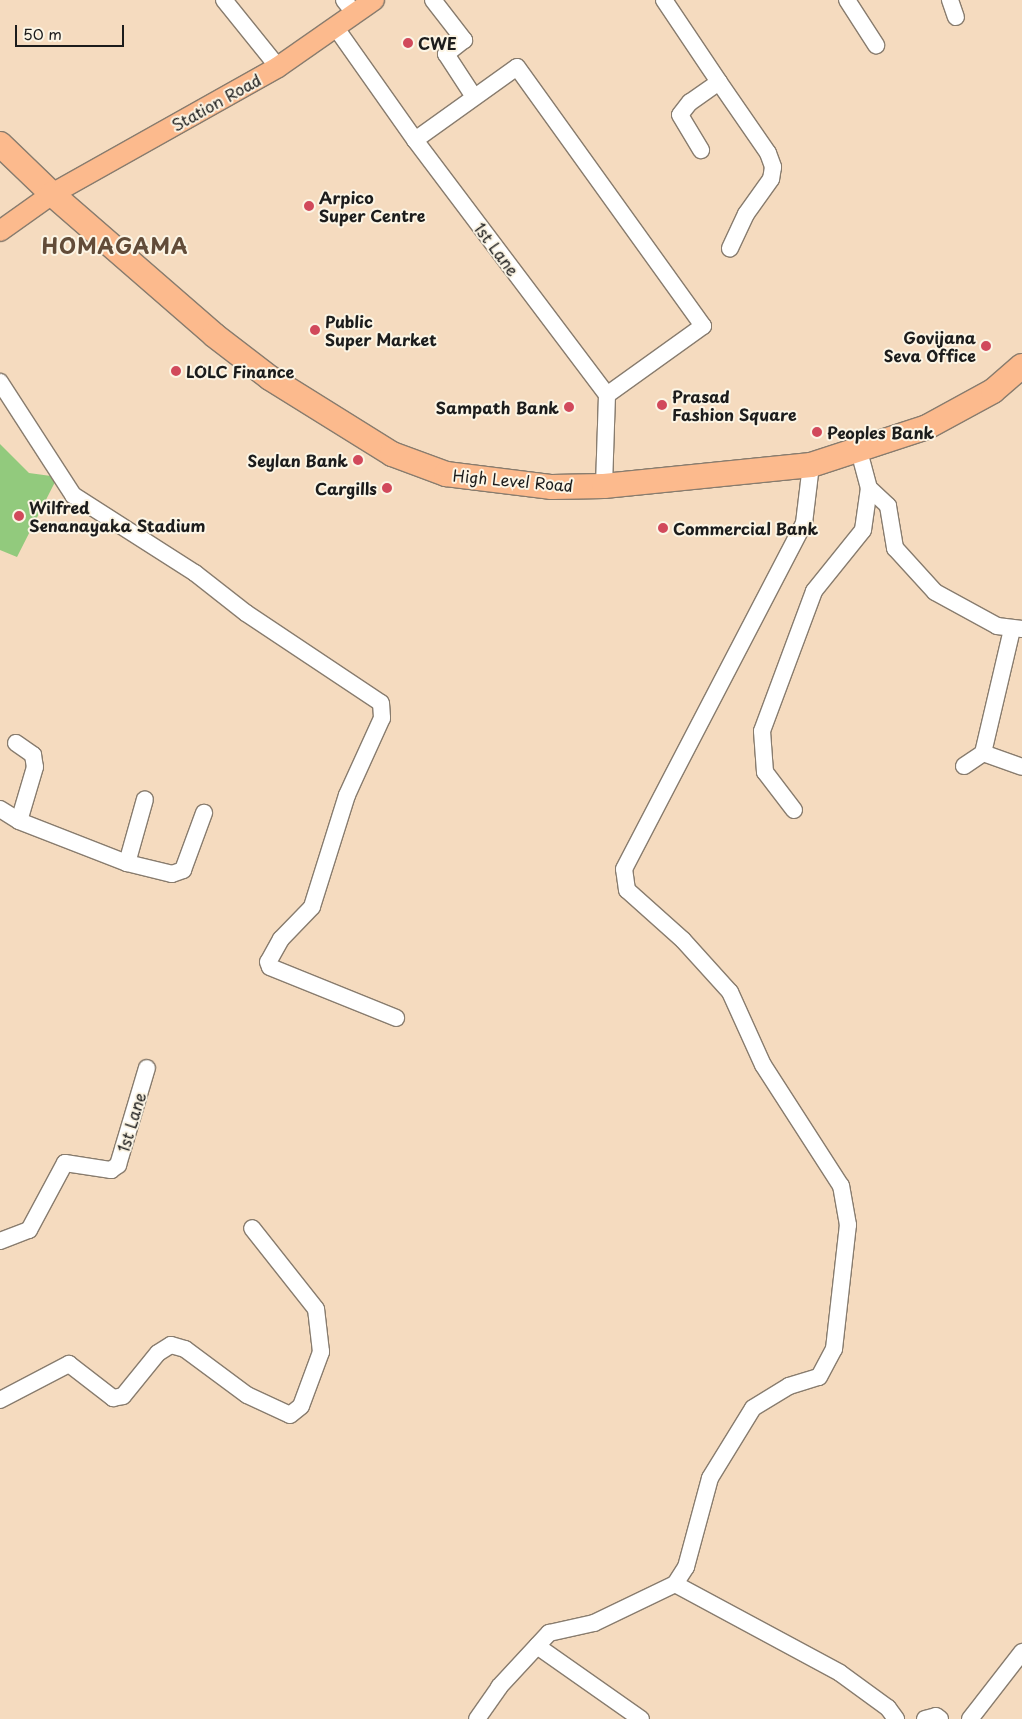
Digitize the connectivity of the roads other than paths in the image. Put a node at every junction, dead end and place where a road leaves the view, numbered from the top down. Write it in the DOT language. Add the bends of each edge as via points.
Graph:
graph roads {
  1 [pos="224,0"];
  2 [pos="374,0"];
  3 [pos="433,0"];
  4 [pos="664,0"];
  5 [pos="847,0"];
  6 [pos="950,0"];
  7 [pos="349,7"];
  8 [pos="956,16"];
  9 [pos="336,28"];
  10 [pos="876,46"];
  11 [pos="278,67"];
  12 [pos="719,82"];
  13 [pos="474,97"];
  14 [pos="415,140"];
  15 [pos="0,144"];
  16 [pos="700,150"];
  17 [pos="52,194"];
  18 [pos="0,231"];
  19 [pos="730,249"];
  20 [pos="1022,366"];
  21 [pos="0,382"];
  22 [pos="607,395"];
  23 [pos="859,451"];
  24 [pos="811,465"];
  25 [pos="604,486"];
  26 [pos="869,488"];
  27 [pos="1017,629"];
  28 [pos="16,743"];
  29 [pos="982,753"];
  30 [pos="964,766"];
  31 [pos="1022,767"];
  32 [pos="145,799"];
  33 [pos="0,810"];
  34 [pos="794,810"];
  35 [pos="204,812"];
  36 [pos="18,821"];
  37 [pos="127,863"];
  38 [pos="396,1018"];
  39 [pos="147,1068"];
  40 [pos="252,1228"];
  41 [pos="0,1241"];
  42 [pos="0,1400"];
  43 [pos="676,1584"];
  44 [pos="537,1646"];
  45 [pos="1022,1652"];
  46 [pos="477,1719"];
  47 [pos="641,1719"];
  48 [pos="896,1719"];
  49 [pos="925,1719"];
  50 [pos="940,1719"];
  51 [pos="970,1719"];
  1 -- 11 [label="street"];
  2 -- 7 [label="main road, Station Road"];
  3 -- 13 [label="street" via="464,40 446,54"];
  4 -- 12 [label="street"];
  5 -- 10 [label="street"];
  6 -- 8 [label="street"];
  7 -- 9 [label="main road, Station Road"];
  9 -- 11 [label="main road, Station Road"];
  9 -- 14 [label="street, 1st Lane"];
  11 -- 17 [label="main road, Station Road"];
  12 -- 16 [label="street" via="690,102 680,115"];
  12 -- 19 [label="street" via="768,153 773,167 771,179 746,214"];
  13 -- 14 [label="street"];
  13 -- 22 [label="street" via="516,67 702,326"];
  14 -- 22 [label="street, 1st Lane"];
  15 -- 17 [label="highway, High Level Road"];
  17 -- 18 [label="main road, Station Road"];
  17 -- 25 [label="highway, High Level Road" via="226,345 270,378 392,454 446,474 552,487"];
  20 -- 23 [label="highway, High Level Road" via="993,391 927,427"];
  21 -- 38 [label="street" via="73,495 195,573 246,614 380,703 382,718 347,795 312,907 281,939 268,962 270,967"];
  22 -- 25 [label="street"];
  23 -- 24 [label="highway, High Level Road"];
  23 -- 26 [label="street"];
  24 -- 25 [label="highway, High Level Road"];
  24 -- 43 [label="street" via="804,523 624,869 627,890 683,940 730,992 762,1065 842,1186 848,1225 834,1348 819,1377 788,1386 753,1408 710,1478 686,1567"];
  26 -- 27 [label="street" via="888,506 895,548 935,592 997,626"];
  26 -- 34 [label="street" via="864,530 814,590 762,731 765,772"];
  27 -- 29 [label="street"];
  28 -- 36 [label="street" via="33,755 35,766"];
  29 -- 30 [label="street"];
  29 -- 31 [label="street"];
  32 -- 37 [label="street"];
  33 -- 36 [label="street"];
  35 -- 37 [label="street" via="178,874"];
  36 -- 37 [label="street"];
  39 -- 41 [label="street, 1st Lane" via="118,1165 112,1170 65,1163 29,1230"];
  40 -- 42 [label="street" via="316,1309 321,1352 301,1406 290,1415 247,1395 185,1349 171,1345 158,1353 124,1396 112,1398 68,1364"];
  43 -- 44 [label="street" via="594,1623 549,1633"];
  43 -- 48 [label="street" via="840,1673 888,1708"];
  44 -- 46 [label="street" via="499,1687"];
  44 -- 47 [label="street"];
  45 -- 51 [label="street"];
  49 -- 50 [label="street" via="936,1716"];
}
